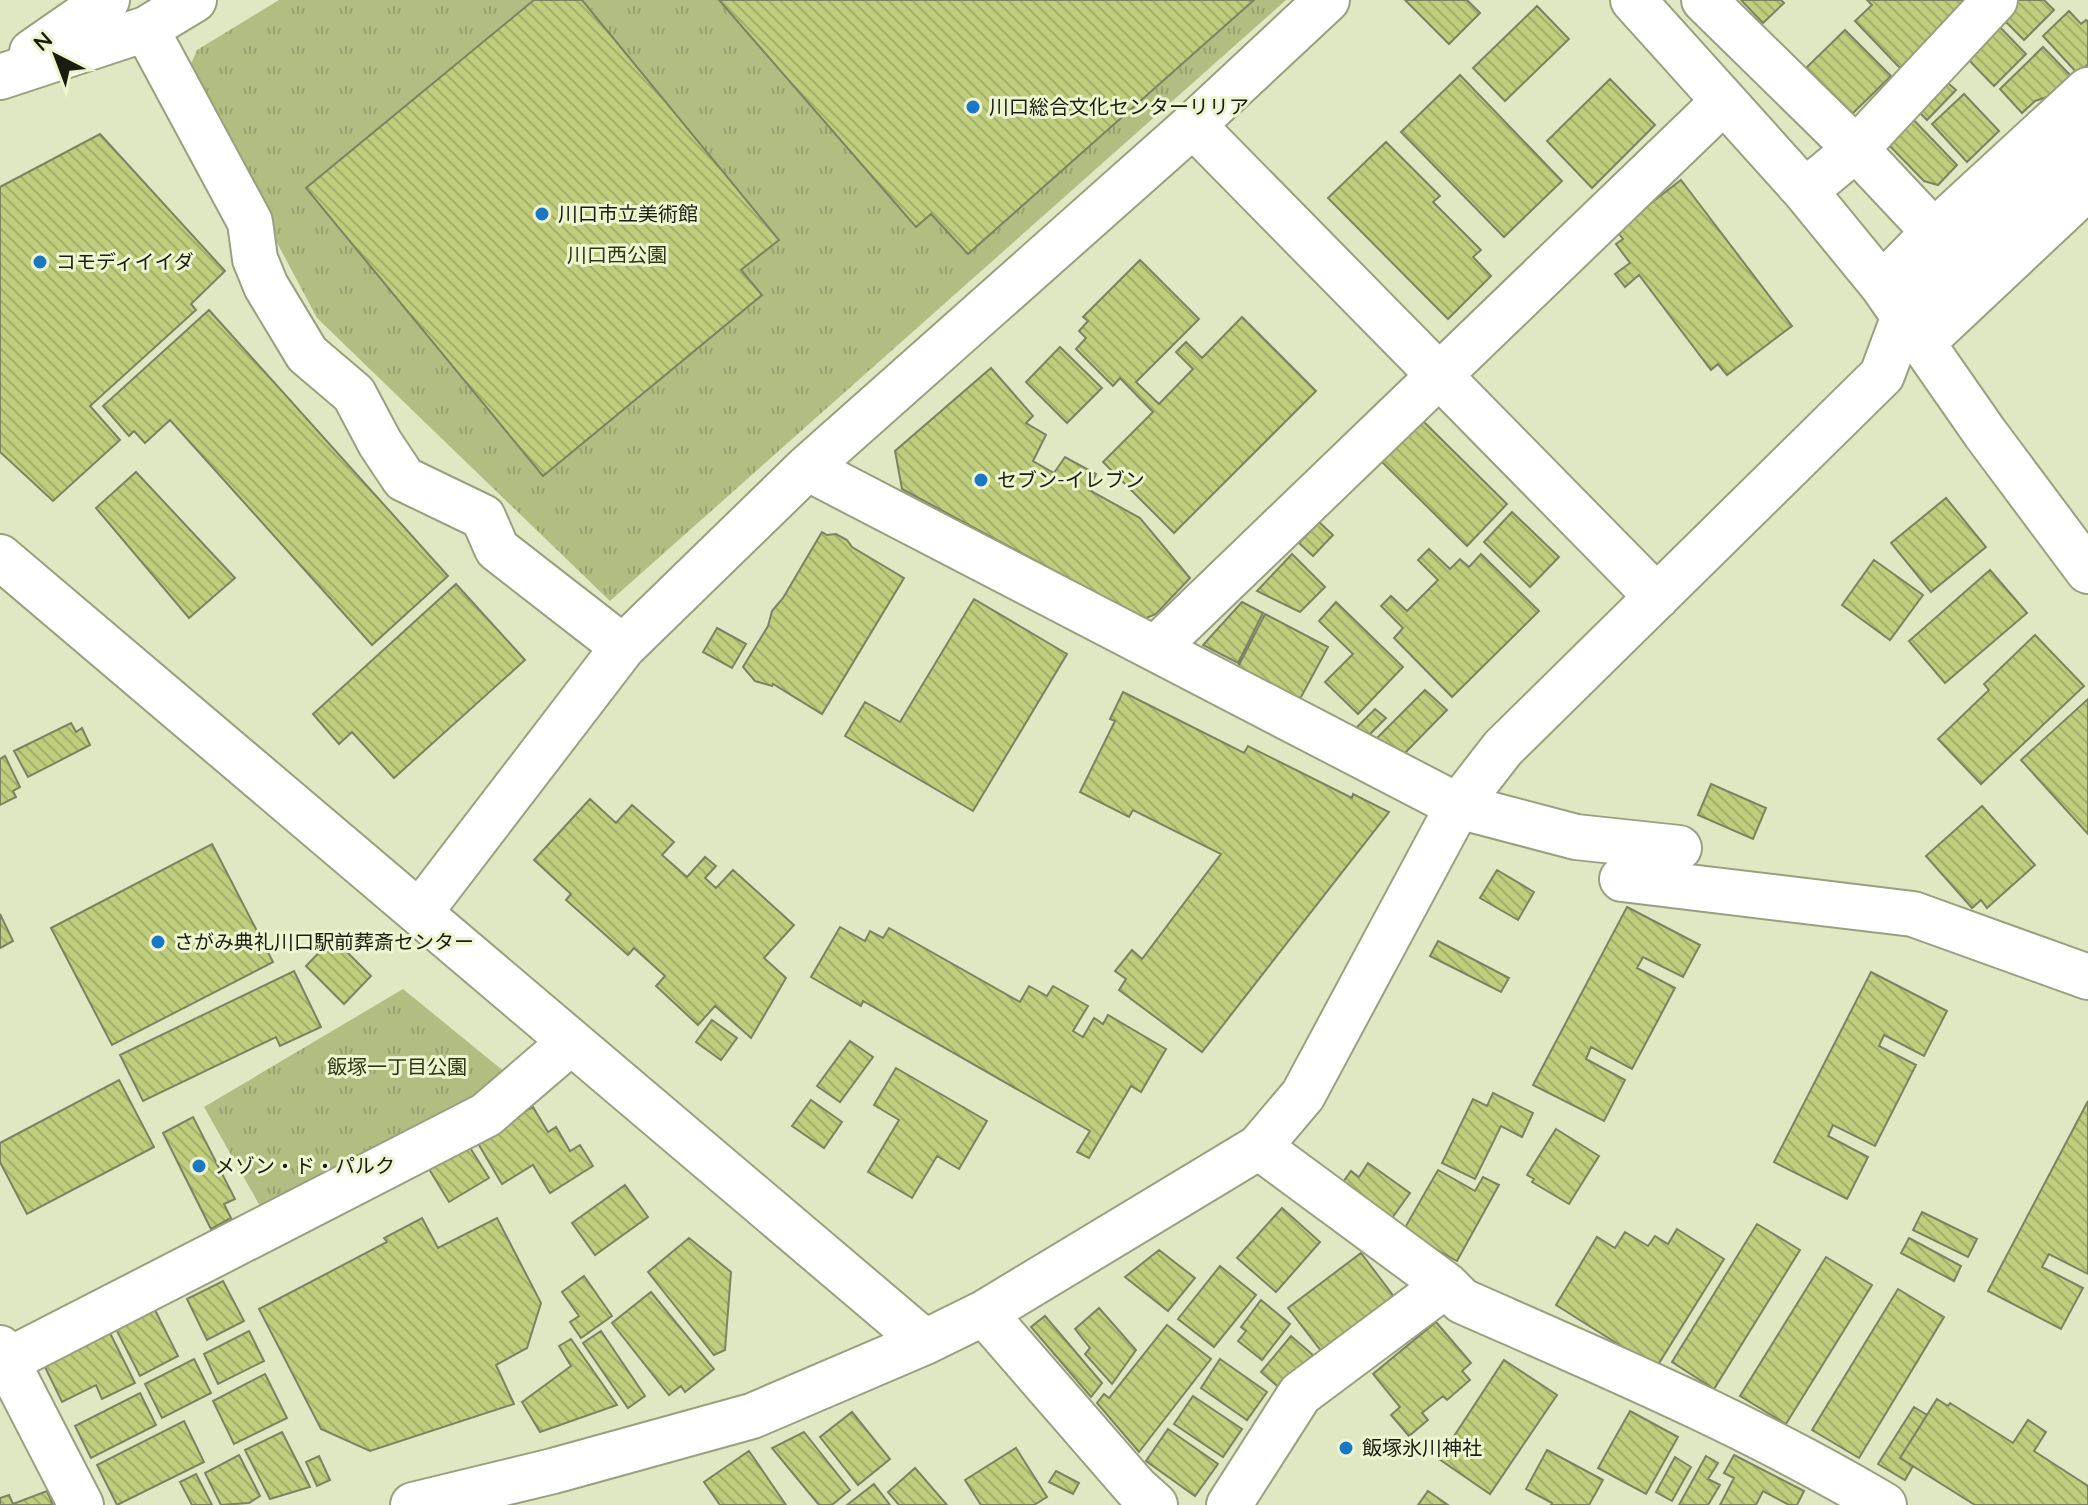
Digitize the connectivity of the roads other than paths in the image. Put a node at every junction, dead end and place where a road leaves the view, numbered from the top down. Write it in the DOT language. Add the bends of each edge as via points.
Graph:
graph roads {
  1 [pos="107,0"];
  2 [pos="194,0"];
  3 [pos="1327,0"];
  4 [pos="1633,0"];
  5 [pos="1704,0"];
  6 [pos="1995,0"];
  7 [pos="146,29"];
  8 [pos="0,75"];
  9 [pos="2088,90"];
  10 [pos="1724,101"];
  11 [pos="1193,125"];
  12 [pos="2088,142"];
  13 [pos="1856,149"];
  14 [pos="2088,187"];
  15 [pos="1805,191"];
  16 [pos="1934,232"];
  17 [pos="1902,314"];
  18 [pos="1439,375"];
  19 [pos="807,468"];
  20 [pos="0,557"];
  21 [pos="2088,571"];
  22 [pos="1657,597"];
  23 [pos="623,647"];
  24 [pos="1156,648"];
  25 [pos="1458,806"];
  26 [pos="1679,848"];
  27 [pos="1622,879"];
  28 [pos="420,912"];
  29 [pos="2088,977"];
  30 [pos="571,1042"];
  31 [pos="1259,1147"];
  32 [pos="1446,1285"];
  33 [pos="984,1313"];
  34 [pos="925,1342"];
  35 [pos="3,1355"];
  36 [pos="562,1488"];
  37 [pos="1854,1498"];
  38 [pos="81,1505"];
  39 [pos="413,1505"];
  40 [pos="1155,1505"];
  41 [pos="1229,1505"];
  1 -- 8 [label="street"];
  2 -- 7 [label="street"];
  3 -- 11 [label="street"];
  4 -- 10 [label="street"];
  5 -- 13 [label="street"];
  6 -- 13 [label="street"];
  7 -- 8 [label="street"];
  7 -- 23 [label="street" via="250,222 255,259 266,286 307,354 354,394 404,479 483,517 497,549"];
  9 -- 16 [label="street"];
  10 -- 15 [label="street"];
  10 -- 18 [label="street"];
  11 -- 18 [label="street"];
  11 -- 19 [label="street"];
  12 -- 17 [label="street"];
  13 -- 15 [label="street"];
  13 -- 16 [label="street"];
  14 -- 17 [label="street"];
  15 -- 17 [label="street"];
  16 -- 17 [label="street"];
  17 -- 21 [label="street"];
  17 -- 22 [label="street" via="1882,375"];
  18 -- 22 [label="street"];
  18 -- 24 [label="street"];
  19 -- 23 [label="street"];
  19 -- 24 [label="street"];
  20 -- 28 [label="street"];
  22 -- 25 [label="street" via="1503,748"];
  23 -- 28 [label="street"];
  24 -- 25 [label="street"];
  25 -- 26 [label="street" via="1576,837"];
  25 -- 31 [label="street" via="1303,1095"];
  27 -- 29 [label="street" via="1913,914"];
  28 -- 30 [label="street"];
  30 -- 34 [label="street"];
  30 -- 35 [label="street" via="486,1115"];
  31 -- 32 [label="street"];
  31 -- 33 [label="street"];
  32 -- 37 [label="street" via="1462,1301 1677,1396"];
  32 -- 41 [label="street" via="1300,1394"];
  33 -- 34 [label="street"];
  33 -- 40 [label="street"];
  34 -- 36 [label="street" via="752,1416"];
  35 -- 38 [label="street"];
  36 -- 39 [label="street"];
}
